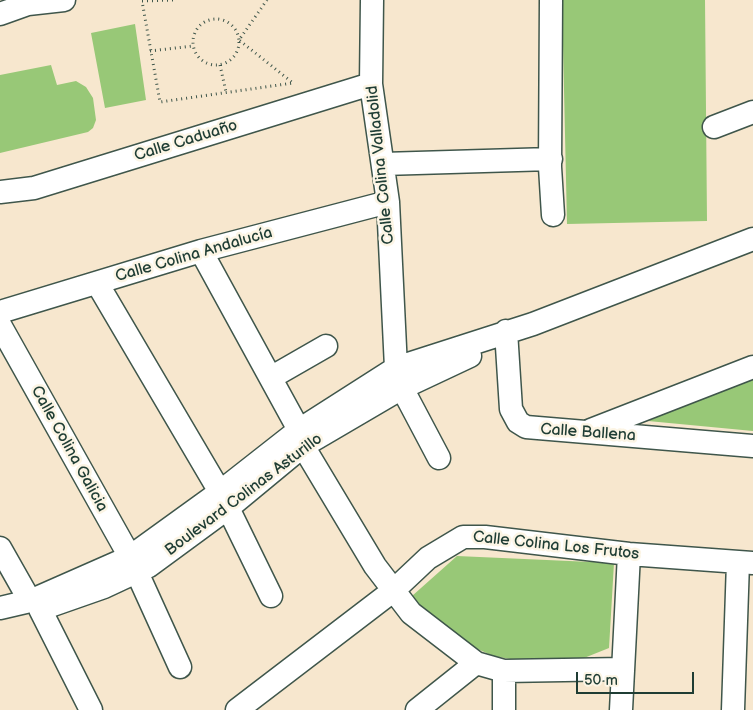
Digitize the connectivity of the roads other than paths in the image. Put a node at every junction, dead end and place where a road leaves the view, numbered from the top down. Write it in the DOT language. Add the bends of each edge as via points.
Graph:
graph roads {
  1 [pos="64,0"];
  2 [pos="372,0"];
  3 [pos="551,0"];
  4 [pos="28,2"];
  5 [pos="0,14"];
  6 [pos="371,84"];
  7 [pos="753,112"];
  8 [pos="714,127"];
  9 [pos="551,158"];
  10 [pos="383,164"];
  11 [pos="0,192"];
  12 [pos="388,202"];
  13 [pos="553,215"];
  14 [pos="753,239"];
  15 [pos="201,251"];
  16 [pos="97,283"];
  17 [pos="0,312"];
  18 [pos="0,325"];
  19 [pos="507,334"];
  20 [pos="326,346"];
  21 [pos="753,367"];
  22 [pos="272,377"];
  23 [pos="399,378"];
  24 [pos="585,432"];
  25 [pos="301,438"];
  26 [pos="753,446"];
  27 [pos="439,458"];
  28 [pos="224,500"];
  29 [pos="0,548"];
  30 [pos="629,554"];
  31 [pos="745,563"];
  32 [pos="133,565"];
  33 [pos="394,590"];
  34 [pos="271,596"];
  35 [pos="35,605"];
  36 [pos="0,608"];
  37 [pos="0,621"];
  38 [pos="476,664"];
  39 [pos="180,667"];
  40 [pos="623,669"];
  41 [pos="504,671"];
  42 [pos="91,710"];
  43 [pos="237,710"];
  44 [pos="417,710"];
  45 [pos="504,710"];
  46 [pos="621,710"];
  47 [pos="734,710"];
  1 -- 4 [label="street"];
  2 -- 6 [label="street, Calle Colina Valladolid"];
  3 -- 9 [label="street"];
  4 -- 5 [label="street"];
  6 -- 10 [label="street, Calle Colina Valladolid"];
  6 -- 11 [label="street, Calle Caduaño" via="34,188"];
  7 -- 8 [label="street"];
  9 -- 10 [label="street"];
  9 -- 13 [label="street"];
  10 -- 12 [label="street, Calle Colina Valladolid"];
  12 -- 15 [label="street, Calle Colina Andalucía"];
  12 -- 23 [label="street, Calle Colina Valladolid"];
  14 -- 19 [label="street, Boulevard Colinas Asturillo"];
  15 -- 16 [label="street, Calle Colina Andalucía"];
  15 -- 22 [label="street"];
  16 -- 17 [label="street, Calle Colina Andalucía"];
  16 -- 28 [label="street"];
  18 -- 32 [label="street, Calle Colina Galicia"];
  19 -- 23 [label="street, Boulevard Colinas Asturillo"];
  19 -- 24 [label="street, Calle Ballena" via="510,403 518,422 532,428"];
  20 -- 22 [label="street"];
  21 -- 24 [label="street"];
  22 -- 25 [label="street"];
  23 -- 25 [label="street, Boulevard Colinas Asturillo"];
  23 -- 27 [label="street"];
  24 -- 26 [label="street, Calle Ballena"];
  25 -- 28 [label="street, Boulevard Colinas Asturillo"];
  25 -- 33 [label="street" via="375,566"];
  28 -- 32 [label="street, Boulevard Colinas Asturillo" via="164,556"];
  28 -- 34 [label="street"];
  29 -- 35 [label="street"];
  30 -- 31 [label="street, Calle Colina Los Frutos"];
  30 -- 33 [label="street, Calle Colina Los Frutos" via="463,537 428,558"];
  30 -- 40 [label="street"];
  31 -- 47 [label="street"];
  32 -- 35 [label="street, Boulevard Colinas Asturillo" via="69,601"];
  32 -- 39 [label="street, Calle Colina Galicia"];
  33 -- 38 [label="street" via="411,613"];
  33 -- 43 [label="street, Calle Colina Los Frutos"];
  35 -- 36 [label="street, Boulevard Colinas Asturillo"];
  35 -- 37 [label="street, Boulevard Colinas Asturillo"];
  35 -- 42 [label="street"];
  38 -- 41 [label="street"];
  38 -- 44 [label="street"];
  40 -- 41 [label="street"];
  40 -- 46 [label="street"];
  41 -- 45 [label="street"];
}
